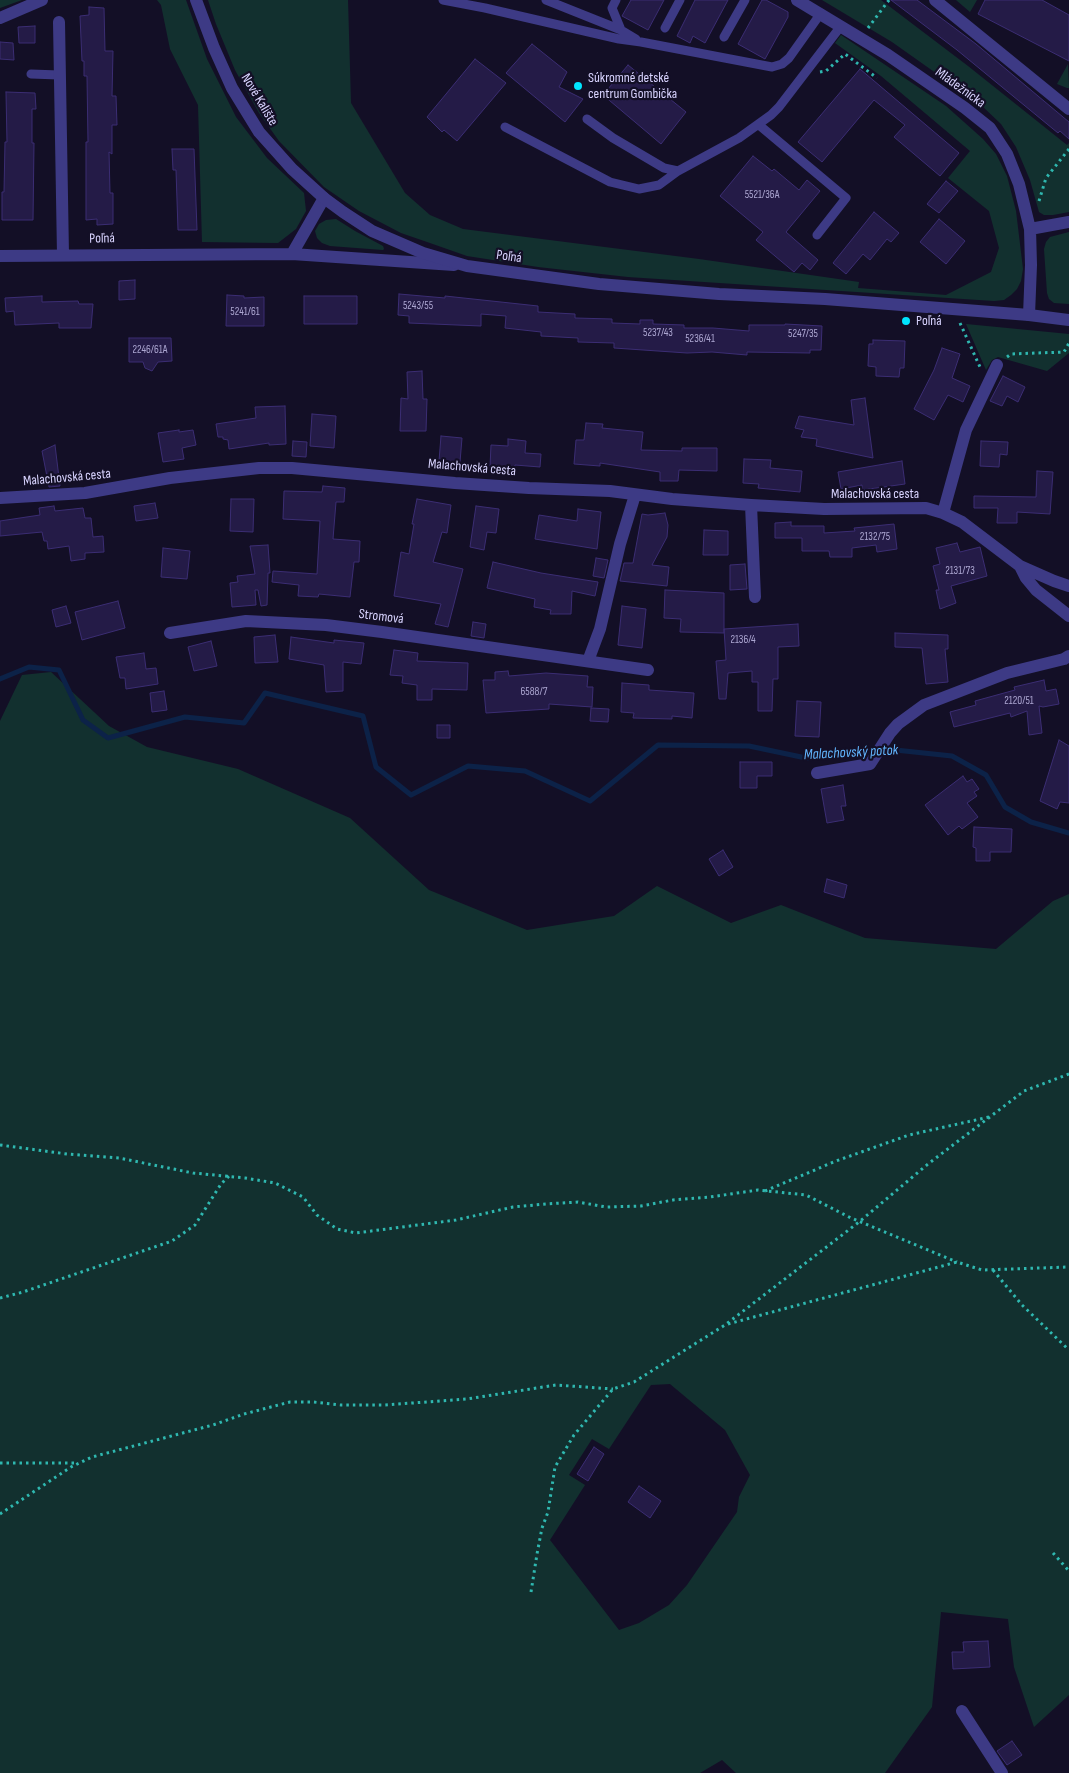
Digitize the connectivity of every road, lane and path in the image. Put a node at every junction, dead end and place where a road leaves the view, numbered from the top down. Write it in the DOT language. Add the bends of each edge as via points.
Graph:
graph roads {
  1 [pos="42,0"];
  2 [pos="196,0"];
  3 [pos="443,0"];
  4 [pos="546,0"];
  5 [pos="616,0"];
  6 [pos="680,0"];
  7 [pos="744,0"];
  8 [pos="797,0"];
  9 [pos="888,0"];
  10 [pos="935,0"];
  11 [pos="821,13"];
  12 [pos="0,18"];
  13 [pos="59,22"];
  14 [pos="841,26"];
  15 [pos="665,28"];
  16 [pos="867,30"];
  17 [pos="620,35"];
  18 [pos="724,37"];
  19 [pos="805,73"];
  20 [pos="30,74"];
  21 [pos="60,75"];
  22 [pos="877,78"];
  23 [pos="1069,108"];
  24 [pos="587,118"];
  25 [pos="759,125"];
  26 [pos="505,127"];
  27 [pos="1069,150"];
  28 [pos="678,171"];
  29 [pos="324,198"];
  30 [pos="1036,209"];
  31 [pos="1069,222"];
  32 [pos="1030,229"];
  33 [pos="817,235"];
  34 [pos="292,254"];
  35 [pos="63,255"];
  36 [pos="0,256"];
  37 [pos="467,266"];
  38 [pos="1029,315"];
  39 [pos="1069,320"];
  40 [pos="960,321"];
  41 [pos="1069,343"];
  42 [pos="997,365"];
  43 [pos="988,384"];
  44 [pos="635,495"];
  45 [pos="0,498"];
  46 [pos="751,505"];
  47 [pos="943,513"];
  48 [pos="1020,566"];
  49 [pos="1069,586"];
  50 [pos="755,597"];
  51 [pos="1069,616"];
  52 [pos="170,633"];
  53 [pos="1069,656"];
  54 [pos="588,662"];
  55 [pos="648,670"];
  56 [pos="817,773"];
  57 [pos="1069,1074"];
  58 [pos="992,1116"];
  59 [pos="0,1145"];
  60 [pos="230,1176"];
  61 [pos="765,1191"];
  62 [pos="859,1222"];
  63 [pos="957,1262"];
  64 [pos="1069,1266"];
  65 [pos="992,1269"];
  66 [pos="0,1298"];
  67 [pos="725,1325"];
  68 [pos="1069,1350"];
  69 [pos="613,1389"];
  70 [pos="0,1463"];
  71 [pos="79,1463"];
  72 [pos="0,1514"];
  73 [pos="1053,1553"];
  74 [pos="1069,1571"];
  75 [pos="531,1592"];
  76 [pos="962,1711"];
  77 [pos="1002,1773"];
  1 -- 12 [label="street"];
  2 -- 29 [label="street, Nové Kalište" via="229,80 259,132"];
  3 -- 17 [label="lane"];
  4 -- 17 [label="lane"];
  5 -- 17 [label="lane" via="612,8"];
  6 -- 15 [label="lane"];
  7 -- 18 [label="lane"];
  8 -- 11 [label="street, Mládežnícka"];
  9 -- 16 [label="path"];
  10 -- 23 [label="street"];
  11 -- 14 [label="street, Mládežnícka"];
  11 -- 17 [label="lane" via="789,58 777,66 762,66"];
  13 -- 21 [label="street"];
  14 -- 19 [label="lane"];
  14 -- 32 [label="street, Mládežnícka" via="888,55 990,128 1007,154 1019,184"];
  19 -- 22 [label="path" via="826,71 845,54"];
  19 -- 25 [label="lane" via="779,107"];
  20 -- 21 [label="lane"];
  21 -- 35 [label="street"];
  24 -- 28 [label="lane" via="613,138 664,168"];
  25 -- 28 [label="lane"];
  25 -- 33 [label="lane" via="846,198"];
  26 -- 28 [label="lane" via="610,182 639,189 659,185"];
  27 -- 30 [label="path" via="1046,178"];
  29 -- 34 [label="street"];
  29 -- 37 [label="street, Nové Kalište" via="380,234 423,253"];
  31 -- 32 [label="street"];
  32 -- 38 [label="street, Mládežnícka"];
  34 -- 35 [label="street, Poľná"];
  34 -- 37 [label="street, Poľná"];
  35 -- 36 [label="street, Poľná"];
  37 -- 38 [label="street, Poľná" via="598,284"];
  38 -- 39 [label="street, Poľná"];
  40 -- 43 [label="path"];
  41 -- 42 [label="path" via="1064,352 1012,354"];
  42 -- 43 [label="street"];
  43 -- 47 [label="street" via="966,430"];
  44 -- 45 [label="street, Malachovská cesta" via="258,468 170,478 85,493"];
  44 -- 46 [label="street, Malachovská cesta"];
  44 -- 54 [label="street" via="600,629"];
  46 -- 47 [label="street, Malachovská cesta" via="824,509 926,508"];
  46 -- 50 [label="street"];
  47 -- 48 [label="street, Malachovská cesta" via="962,522"];
  48 -- 49 [label="street, Malachovská cesta"];
  48 -- 51 [label="street, Malachovská cesta" via="1036,590"];
  52 -- 54 [label="street, Stromová" via="261,621 382,632"];
  53 -- 56 [label="street" via="1007,673 924,705 898,724 870,764"];
  54 -- 55 [label="street, Stromová"];
  57 -- 58 [label="path" via="1024,1091"];
  58 -- 61 [label="path" via="909,1135"];
  58 -- 62 [label="path"];
  59 -- 60 [label="path" via="119,1158 194,1173"];
  60 -- 61 [label="path" via="275,1183 303,1197 317,1215 338,1229 356,1233 546,1204 578,1202 606,1207 641,1206"];
  60 -- 66 [label="path" via="221,1184 195,1225 172,1241"];
  61 -- 62 [label="path" via="806,1195"];
  62 -- 63 [label="path"];
  62 -- 67 [label="path"];
  63 -- 65 [label="path" via="982,1270"];
  63 -- 67 [label="path"];
  64 -- 65 [label="path"];
  65 -- 68 [label="path" via="1022,1305"];
  67 -- 69 [label="path" via="634,1382"];
  69 -- 71 [label="path" via="556,1385 467,1399 385,1405 290,1402"];
  69 -- 75 [label="path" via="574,1435 555,1467"];
  70 -- 71 [label="path"];
  71 -- 72 [label="path"];
  73 -- 74 [label="path"];
  76 -- 77 [label="street"];
}
